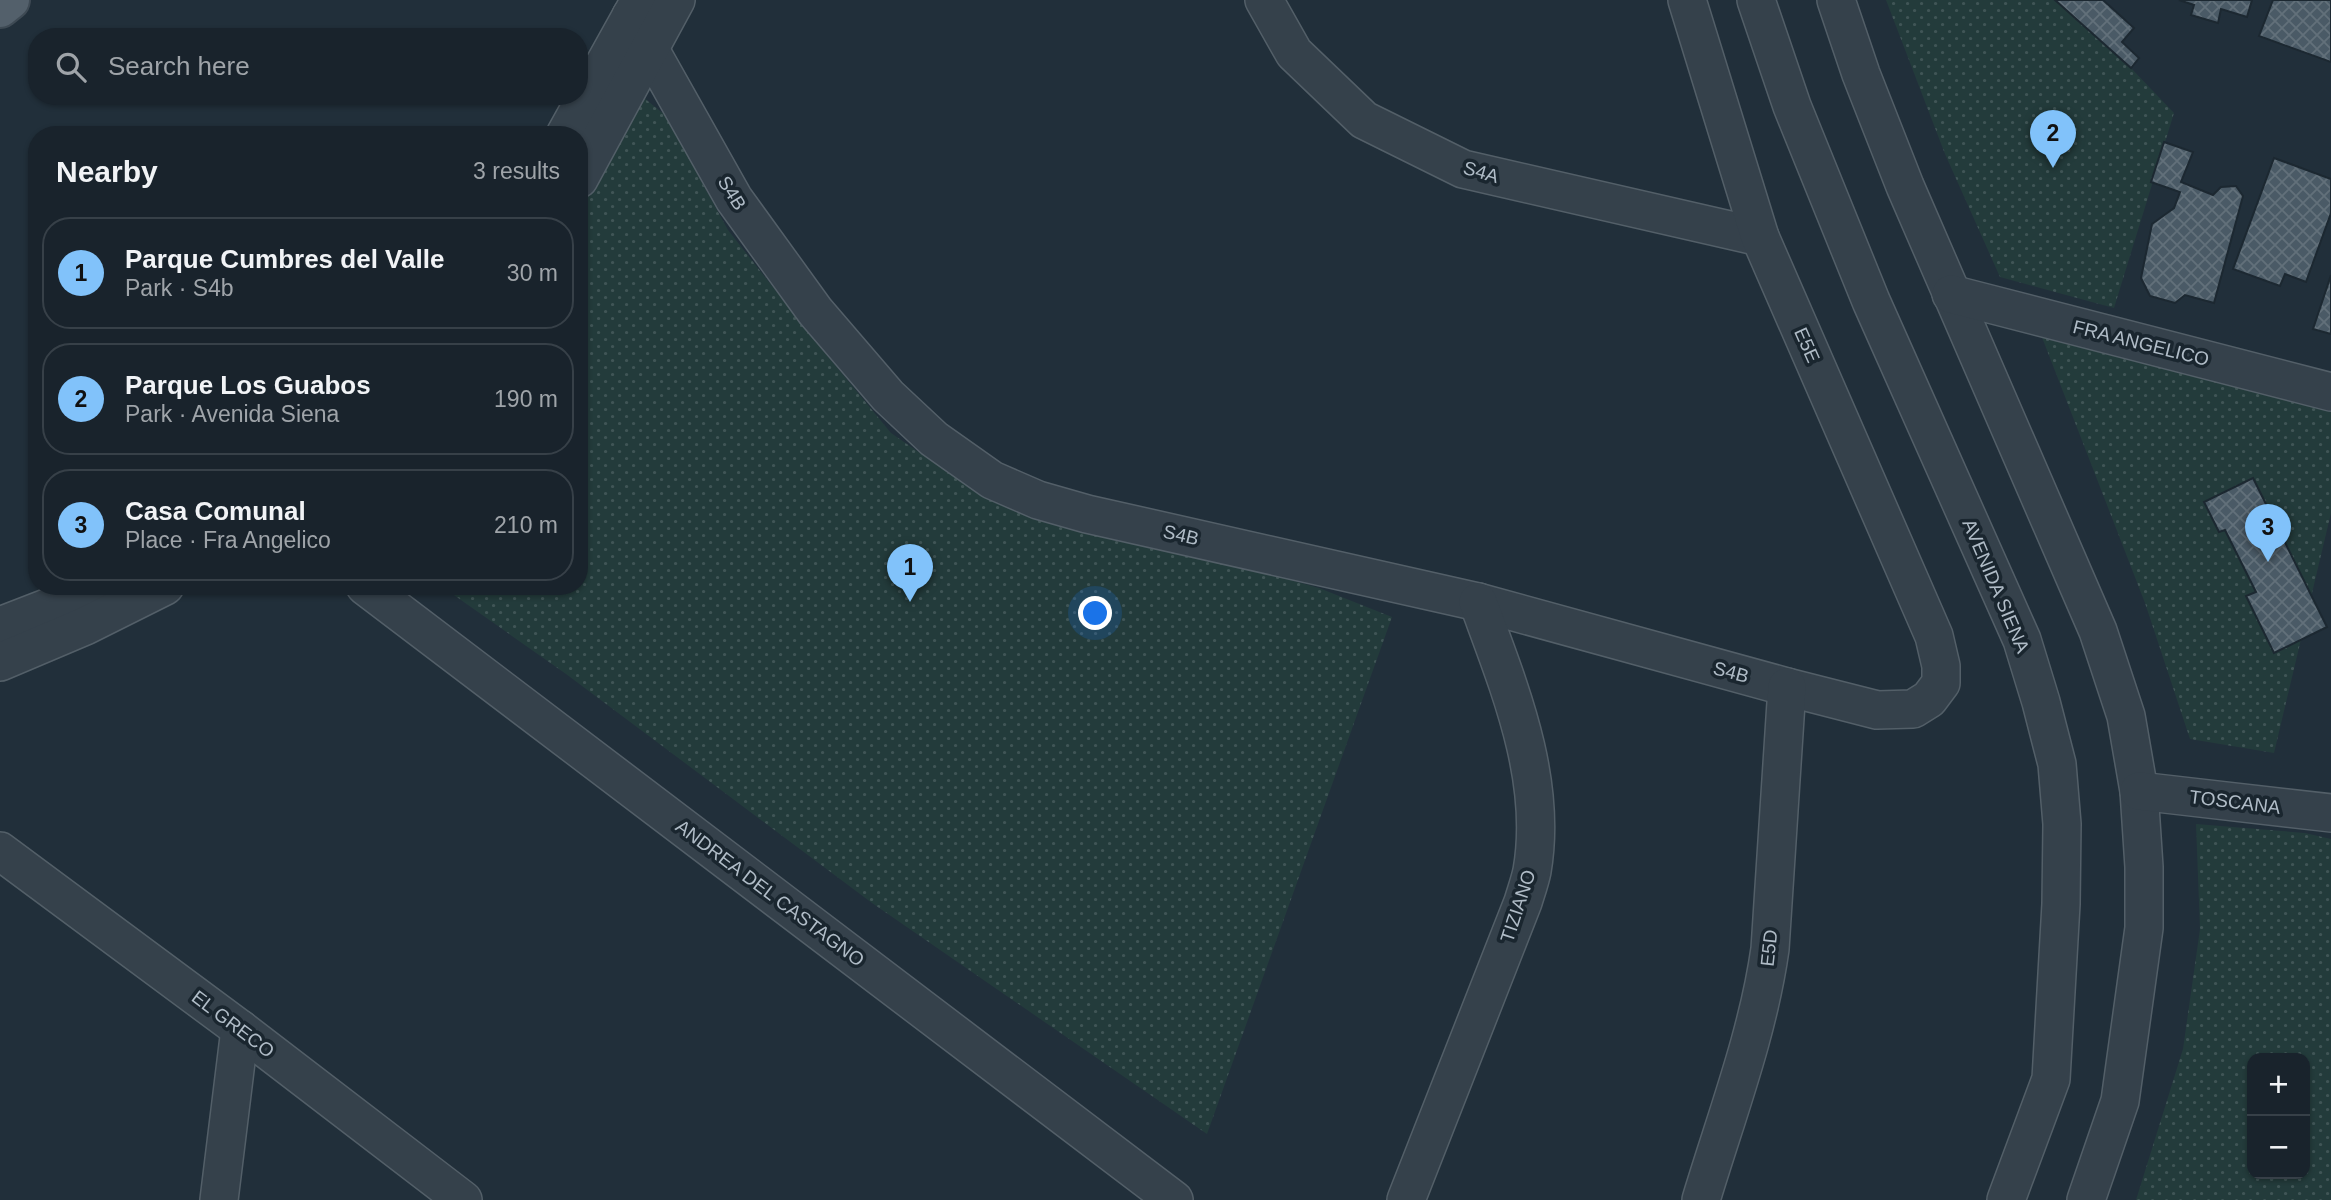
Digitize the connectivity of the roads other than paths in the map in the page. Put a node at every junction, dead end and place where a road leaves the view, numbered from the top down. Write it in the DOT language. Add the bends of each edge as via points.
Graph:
graph roads {
  1 [pos="10,0"];
  2 [pos="676,0"];
  3 [pos="1264,0"];
  4 [pos="1686,0"];
  5 [pos="1756,0"];
  6 [pos="1836,0"];
  7 [pos="0,8"];
  8 [pos="635,8"];
  9 [pos="650,47"];
  10 [pos="588,93"];
  11 [pos="582,105"];
  12 [pos="570,126"];
  13 [pos="588,162"];
  14 [pos="1760,237"];
  15 [pos="1951,293"];
  16 [pos="2331,392"];
  17 [pos="74,595"];
  18 [pos="146,595"];
  19 [pos="377,595"];
  20 [pos="1478,602"];
  21 [pos="0,626"];
  22 [pos="0,662"];
  23 [pos="1941,683"];
  24 [pos="1787,687"];
  25 [pos="2139,791"];
  26 [pos="2331,813"];
  27 [pos="0,851"];
  28 [pos="240,1029"];
  29 [pos="219,1200"];
  30 [pos="463,1200"];
  31 [pos="1174,1200"];
  32 [pos="1406,1200"];
  33 [pos="1701,1200"];
  34 [pos="2006,1200"];
  35 [pos="2086,1200"];
  1 -- 7 [label="main road"];
  2 -- 9 [label="street"];
  3 -- 14 [label="street, S4A" via="1294,53 1364,120 1463,169"];
  4 -- 14 [label="street, E5E"];
  5 -- 34 [label="street, AVENIDA SIENA" via="1792,106 1871,302 2022,640 2057,764 2061,904 2051,1079"];
  6 -- 15 [label="street" via="1861,74"];
  8 -- 9 [label="street, S4B"];
  8 -- 10 [label="street"];
  9 -- 13 [label="street"];
  9 -- 20 [label="street, S4B" via="734,199 816,311 888,396 934,439 992,480 1087,514"];
  11 -- 12 [label="street"];
  14 -- 23 [label="street, E5E" via="1930,626"];
  15 -- 16 [label="street, FRA ANGELICO"];
  15 -- 25 [label="street" via="2098,631 2126,716"];
  17 -- 21 [label="street"];
  18 -- 22 [label="street"];
  19 -- 31 [label="street, ANDREA DEL CASTAGNO"];
  20 -- 24 [label="street, S4B"];
  20 -- 32 [label="street, TIZIANO" via="1514,700 1531,771 1532,871"];
  23 -- 24 [label="street, S4B" via="1929,699 1913,709 1897,711"];
  24 -- 33 [label="street, E5D" via="1766,980"];
  25 -- 26 [label="street, TOSCANA"];
  25 -- 35 [label="street" via="2144,928 2120,1101"];
  27 -- 28 [label="street, EL GRECO"];
  28 -- 29 [label="street"];
  28 -- 30 [label="street, EL GRECO"];
}
